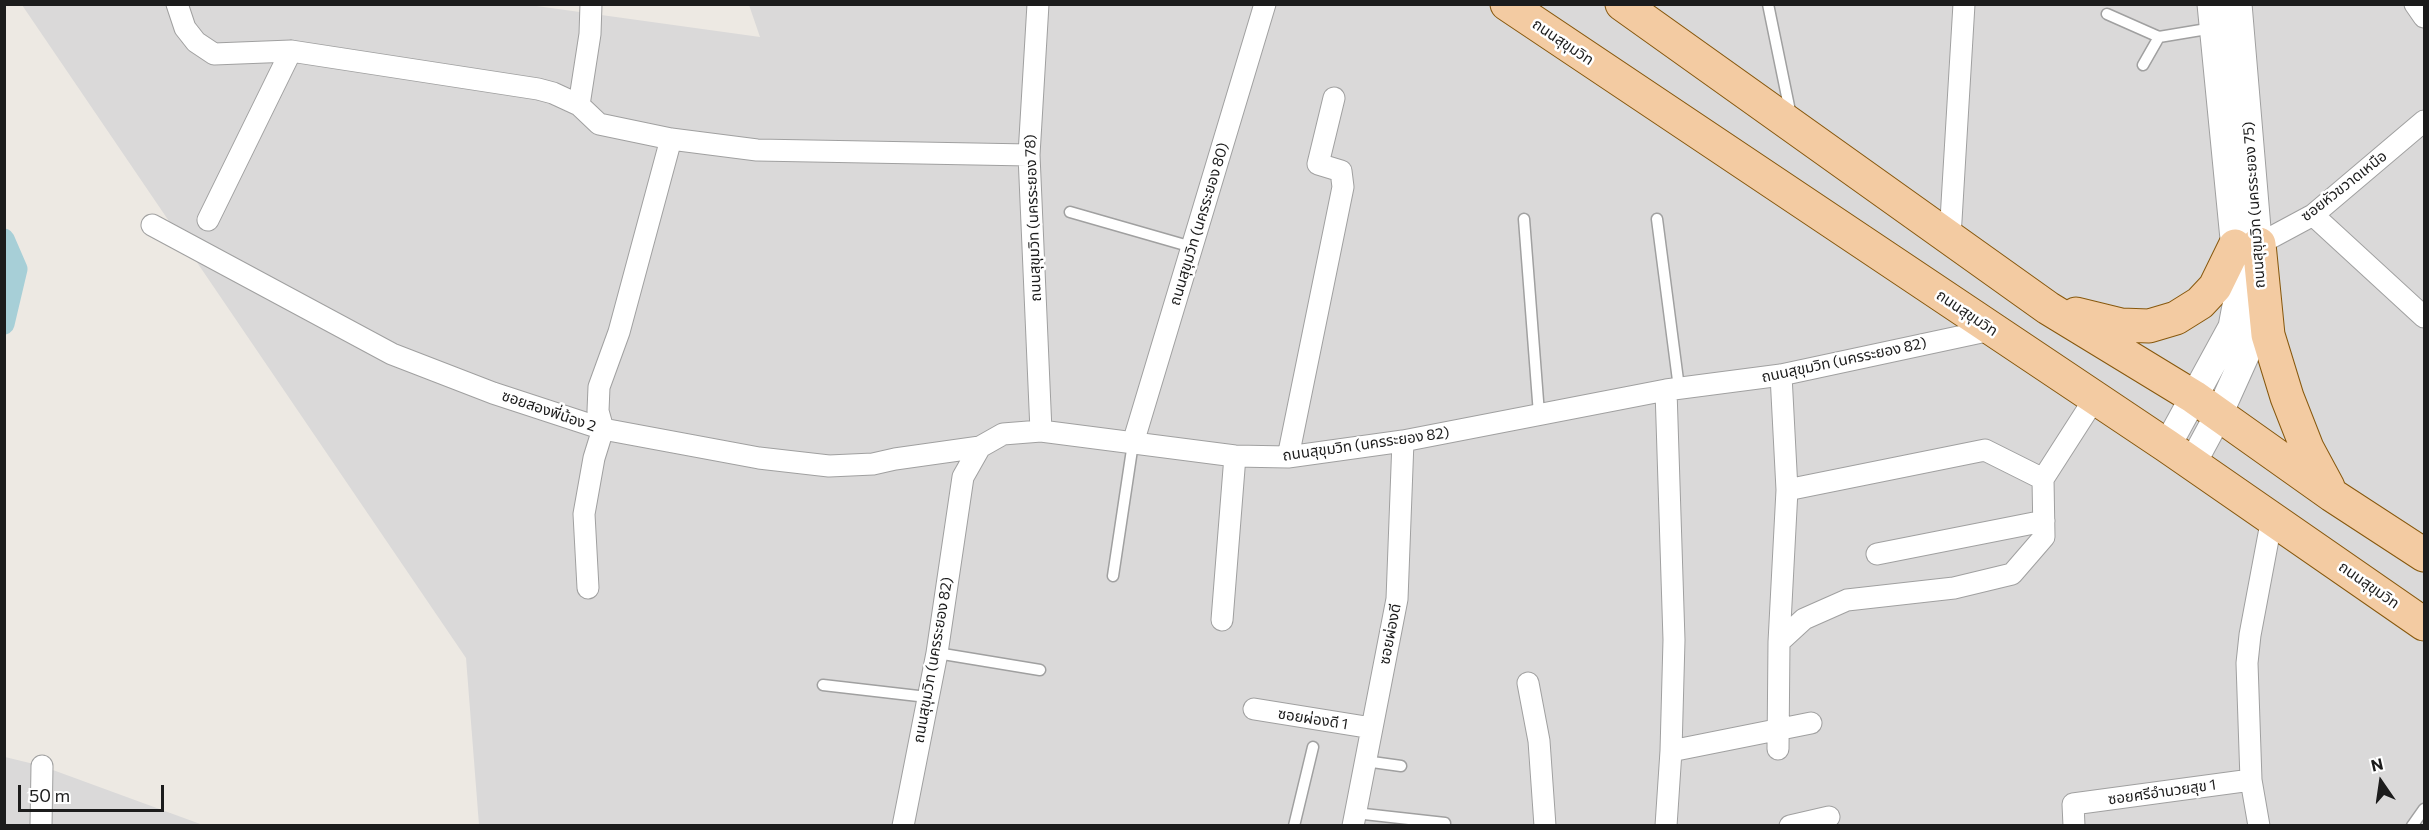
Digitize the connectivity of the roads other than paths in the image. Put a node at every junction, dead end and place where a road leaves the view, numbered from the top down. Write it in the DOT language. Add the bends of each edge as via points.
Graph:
graph roads {
  1 [pos="177,4"];
  2 [pos="591,4"];
  3 [pos="1038,4"];
  4 [pos="1265,4"];
  5 [pos="1507,4"];
  6 [pos="1622,4"];
  7 [pos="1768,4"];
  8 [pos="1964,4"];
  9 [pos="2238,4"];
  10 [pos="2415,4"];
  11 [pos="2108,14"];
  12 [pos="2212,16"];
  13 [pos="2424,17"];
  14 [pos="2159,36"];
  15 [pos="291,51"];
  16 [pos="2143,65"];
  17 [pos="1334,98"];
  18 [pos="579,105"];
  19 [pos="1793,126"];
  20 [pos="2422,128"];
  21 [pos="671,139"];
  22 [pos="1029,155"];
  23 [pos="1070,212"];
  24 [pos="2313,215"];
  25 [pos="1524,219"];
  26 [pos="1657,219"];
  27 [pos="208,220"];
  28 [pos="152,225"];
  29 [pos="1950,237"];
  30 [pos="2247,245"];
  31 [pos="1192,247"];
  32 [pos="2048,308"];
  33 [pos="2424,317"];
  34 [pos="1991,330"];
  35 [pos="1781,375"];
  36 [pos="1672,389"];
  37 [pos="2095,398"];
  38 [pos="2206,406"];
  39 [pos="1539,414"];
  40 [pos="603,429"];
  41 [pos="1041,431"];
  42 [pos="1403,441"];
  43 [pos="1133,443"];
  44 [pos="981,447"];
  45 [pos="2179,455"];
  46 [pos="1235,456"];
  47 [pos="1288,458"];
  48 [pos="2043,479"];
  49 [pos="1787,490"];
  50 [pos="2332,495"];
  51 [pos="2272,518"];
  52 [pos="2044,521"];
  53 [pos="1876,554"];
  54 [pos="2424,555"];
  55 [pos="1113,576"];
  56 [pos="588,588"];
  57 [pos="1222,620"];
  58 [pos="2424,624"];
  59 [pos="1779,642"];
  60 [pos="937,653"];
  61 [pos="1040,670"];
  62 [pos="1528,683"];
  63 [pos="823,686"];
  64 [pos="927,697"];
  65 [pos="1254,709"];
  66 [pos="1810,723"];
  67 [pos="1372,728"];
  68 [pos="1778,739"];
  69 [pos="1313,747"];
  70 [pos="1671,752"];
  71 [pos="1365,761"];
  72 [pos="42,766"];
  73 [pos="1401,766"];
  74 [pos="2251,780"];
  75 [pos="2424,809"];
  76 [pos="1829,818"];
  77 [pos="1354,819"];
  78 [pos="1445,823"];
  79 [pos="40,825"];
  80 [pos="903,825"];
  81 [pos="1294,825"];
  82 [pos="1545,825"];
  83 [pos="1666,825"];
  84 [pos="1790,825"];
  85 [pos="2074,825"];
  86 [pos="2259,825"];
  87 [pos="2412,825"];
  1 -- 15 [label="street" via="185,28 196,42 214,54"];
  2 -- 18 [label="street"];
  3 -- 22 [label="street, ถนนสุขุมวิท (นครระยอง 78)"];
  4 -- 31 [label="street, ถนนสุขุมวิท (นครระยอง 80)"];
  5 -- 34 [label="main road, ถนนสุขุมวิท"];
  6 -- 19 [label="main road"];
  7 -- 19 [label="lane"];
  8 -- 29 [label="street"];
  9 -- 30 [label="street, ถนนสุขุมวิท (นครระยอง 75)"];
  10 -- 13 [label="street"];
  11 -- 14 [label="lane"];
  12 -- 14 [label="lane"];
  12 -- 30 [label="street, ถนนสุขุมวิท (นครระยอง 75)"];
  14 -- 16 [label="lane"];
  15 -- 18 [label="street" via="538,89"];
  15 -- 27 [label="street"];
  17 -- 47 [label="street" via="1318,164 1341,171 1343,187"];
  18 -- 21 [label="street" via="599,124"];
  19 -- 29 [label="main road"];
  20 -- 24 [label="street, ซอยหัวขวาดเหนือ"];
  21 -- 22 [label="street" via="757,150"];
  21 -- 40 [label="street" via="619,332 599,387 598,411"];
  22 -- 41 [label="street, ถนนสุขุมวิท (นครระยอง 78)"];
  23 -- 31 [label="lane"];
  24 -- 30 [label="street, ซอยหัวขวาดเหนือ"];
  24 -- 33 [label="street"];
  25 -- 39 [label="lane"];
  26 -- 36 [label="lane"];
  28 -- 40 [label="street, ซอยสองพี่น้อง 2" via="393,354 493,393"];
  29 -- 32 [label="main road"];
  30 -- 32 [label="main road" via="2200,303 2176,318 2149,326 2121,325"];
  30 -- 38 [label="street, ถนนสุขุมวิท (นครระยอง 75)" via="2261,293 2255,334"];
  30 -- 50 [label="main road" via="2287,397 2307,448"];
  31 -- 43 [label="street, ถนนสุขุมวิท (นครระยอง 80)"];
  32 -- 38 [label="main road"];
  34 -- 35 [label="street, ถนนสุขุมวิท (นครระยอง 82)"];
  34 -- 37 [label="main road, ถนนสุขุมวิท"];
  35 -- 36 [label="street, ถนนสุขุมวิท (นครระยอง 82)"];
  35 -- 49 [label="street"];
  36 -- 39 [label="street, ถนนสุขุมวิท (นครระยอง 82)"];
  36 -- 70 [label="street"];
  37 -- 45 [label="main road, ถนนสุขุมวิท"];
  37 -- 48 [label="street"];
  38 -- 45 [label="street, ถนนสุขุมวิท (นครระยอง 75)"];
  38 -- 50 [label="main road"];
  39 -- 42 [label="street, ถนนสุขุมวิท (นครระยอง 82)"];
  40 -- 44 [label="street, ซอยสองพี่น้อง 2" via="817,466 873,464"];
  40 -- 56 [label="street" via="585,514"];
  41 -- 43 [label="street, ถนนสุขุมวิท (นครระยอง 82)"];
  41 -- 44 [label="street, ถนนสุขุมวิท (นครระยอง 82)" via="1003,434"];
  42 -- 47 [label="street, ถนนสุขุมวิท (นครระยอง 82)"];
  42 -- 67 [label="street, ซอยผ่องดี" via="1397,598"];
  43 -- 46 [label="street, ถนนสุขุมวิท (นครระยอง 82)"];
  43 -- 55 [label="lane"];
  44 -- 60 [label="street, ถนนสุขุมวิท (นครระยอง 82)" via="963,477"];
  45 -- 51 [label="main road, ถนนสุขุมวิท"];
  46 -- 47 [label="street, ถนนสุขุมวิท (นครระยอง 82)"];
  46 -- 57 [label="street"];
  48 -- 49 [label="street" via="1985,450"];
  48 -- 52 [label="street"];
  49 -- 59 [label="street"];
  50 -- 54 [label="main road"];
  51 -- 58 [label="main road, ถนนสุขุมวิท"];
  51 -- 74 [label="street" via="2248,649"];
  52 -- 53 [label="street"];
  52 -- 59 [label="street" via="2044,537 2012,574 1954,588 1847,600 1804,619"];
  59 -- 68 [label="street"];
  60 -- 61 [label="lane"];
  60 -- 64 [label="street, ถนนสุขุมวิท (นครระยอง 82)"];
  62 -- 82 [label="street" via="1539,741"];
  63 -- 64 [label="lane"];
  64 -- 80 [label="street, ถนนสุขุมวิท (นครระยอง 82)"];
  65 -- 67 [label="street, ซอยผ่องดี 1"];
  66 -- 68 [label="street"];
  67 -- 71 [label="street, ซอยผ่องดี"];
  68 -- 70 [label="street"];
  69 -- 81 [label="lane"];
  70 -- 83 [label="street"];
  71 -- 73 [label="lane"];
  71 -- 77 [label="street, ซอยผ่องดี"];
  72 -- 79 [label="street"];
  74 -- 85 [label="street, ซอยศรีอำนวยสุข 1" via="2073,804"];
  74 -- 86 [label="street"];
  75 -- 87 [label="lane"];
  76 -- 84 [label="street"];
  77 -- 78 [label="lane"];
}
